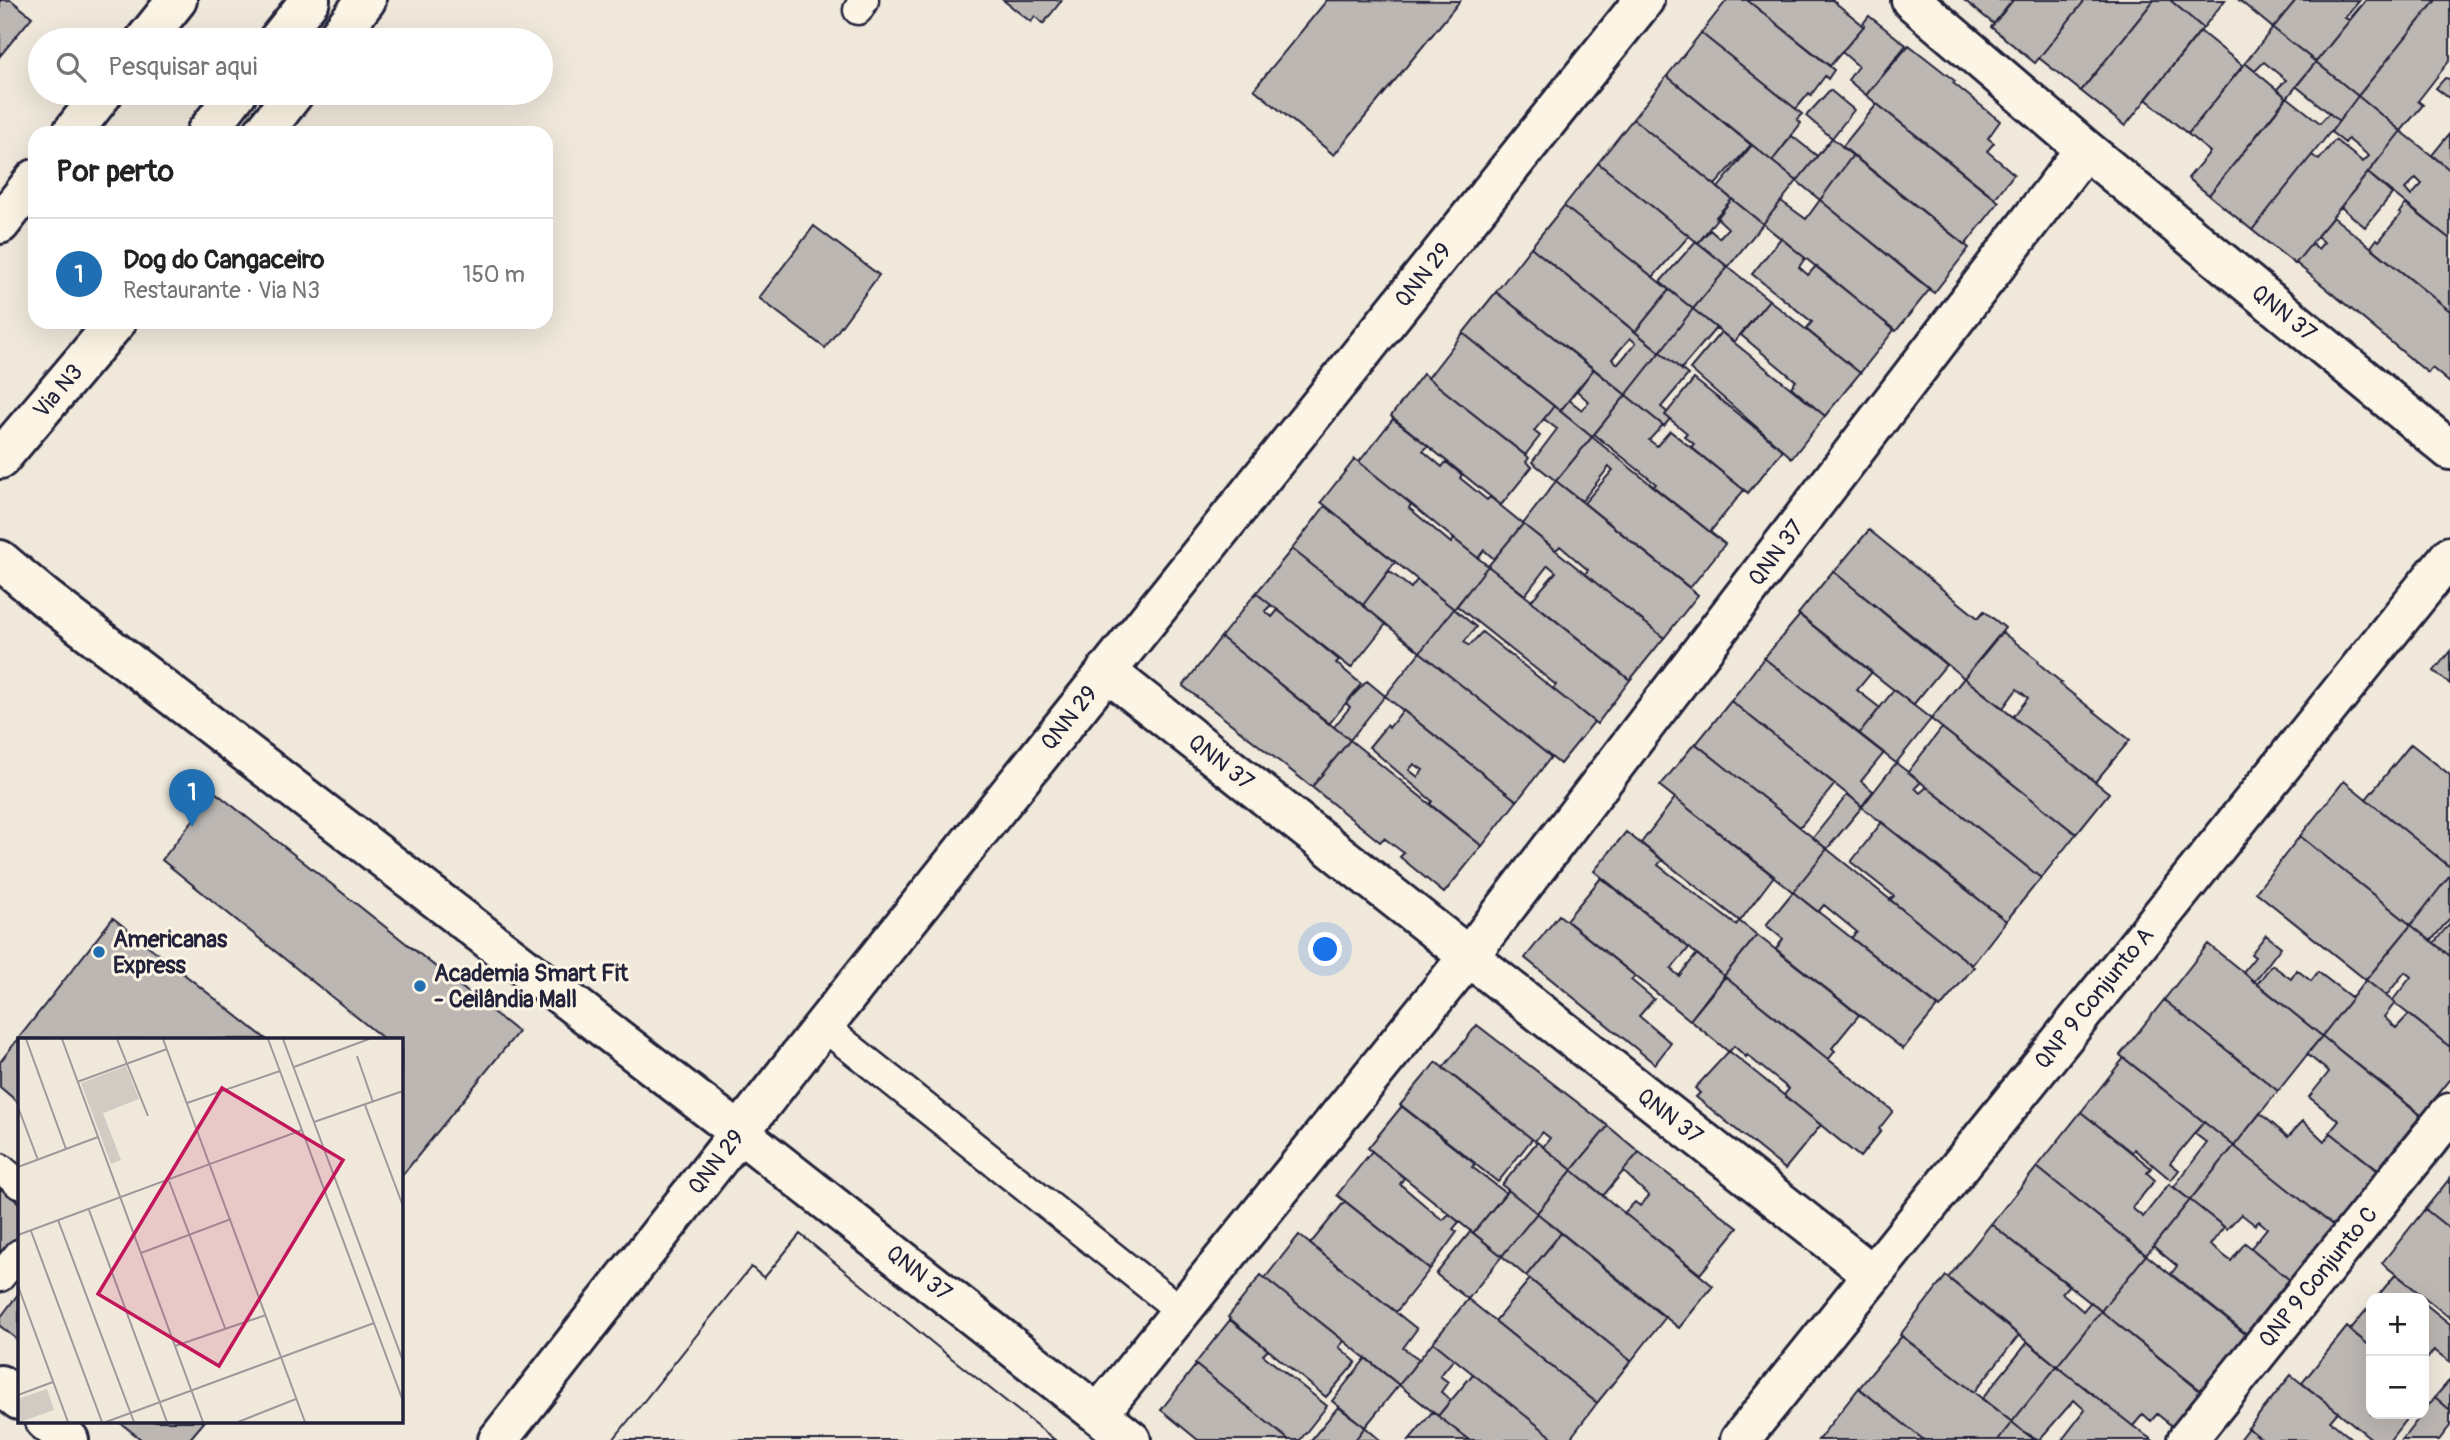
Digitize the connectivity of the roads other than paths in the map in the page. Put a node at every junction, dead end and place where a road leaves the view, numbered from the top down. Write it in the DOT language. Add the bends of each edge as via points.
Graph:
graph roads {
  1 [pos="177,0"];
  2 [pos="310,0"];
  3 [pos="366,0"];
  4 [pos="1644,0"];
  5 [pos="1911,0"];
  6 [pos="155,28"];
  7 [pos="288,28"];
  8 [pos="344,28"];
  9 [pos="94,105"];
  10 [pos="227,105"];
  11 [pos="284,105"];
  12 [pos="77,126"];
  13 [pos="211,126"];
  14 [pos="268,126"];
  15 [pos="2085,149"];
  16 [pos="28,188"];
  17 [pos="0,224"];
  18 [pos="108,329"];
  19 [pos="2450,450"];
  20 [pos="0,459"];
  21 [pos="2450,556"];
  22 [pos="0,560"];
  23 [pos="1106,671"];
  24 [pos="1468,957"];
  25 [pos="823,1026"];
  26 [pos="2450,1113"];
  27 [pos="740,1133"];
  28 [pos="0,1168"];
  29 [pos="18,1183"];
  30 [pos="18,1255"];
  31 [pos="1872,1274"];
  32 [pos="0,1277"];
  33 [pos="1181,1311"];
  34 [pos="0,1385"];
  35 [pos="18,1399"];
  36 [pos="1099,1413"];
  37 [pos="46,1422"];
  38 [pos="69,1440"];
  39 [pos="498,1440"];
  40 [pos="1131,1440"];
  41 [pos="1740,1440"];
  42 [pos="2187,1440"];
  1 -- 6 [label="street"];
  2 -- 7 [label="street"];
  3 -- 8 [label="street"];
  4 -- 23 [label="street, QNN 29"];
  5 -- 15 [label="street, QNN 37"];
  9 -- 12 [label="street"];
  10 -- 13 [label="street"];
  11 -- 14 [label="street"];
  15 -- 19 [label="street, QNN 37"];
  15 -- 24 [label="street, QNN 37"];
  16 -- 17 [label="street"];
  18 -- 20 [label="street, Via N3"];
  21 -- 31 [label="street, QNP 9 Conjunto A"];
  22 -- 27 [label="street, QNN 37"];
  23 -- 24 [label="street, QNN 37"];
  23 -- 25 [label="street, QNN 29"];
  24 -- 31 [label="street, QNN 37"];
  24 -- 33 [label="street, QNN 37"];
  25 -- 27 [label="street, QNN 29"];
  25 -- 33 [label="lane"];
  26 -- 42 [label="street, QNP 9 Conjunto C"];
  27 -- 36 [label="street, QNN 37"];
  27 -- 39 [label="street, QNN 29"];
  28 -- 29 [label="lane"];
  30 -- 32 [label="lane"];
  31 -- 41 [label="street, QNP 9 Conjunto A"];
  33 -- 36 [label="street, QNN 37"];
  34 -- 35 [label="street"];
  36 -- 40 [label="street, QNN 37"];
  37 -- 38 [label="street"];
}
